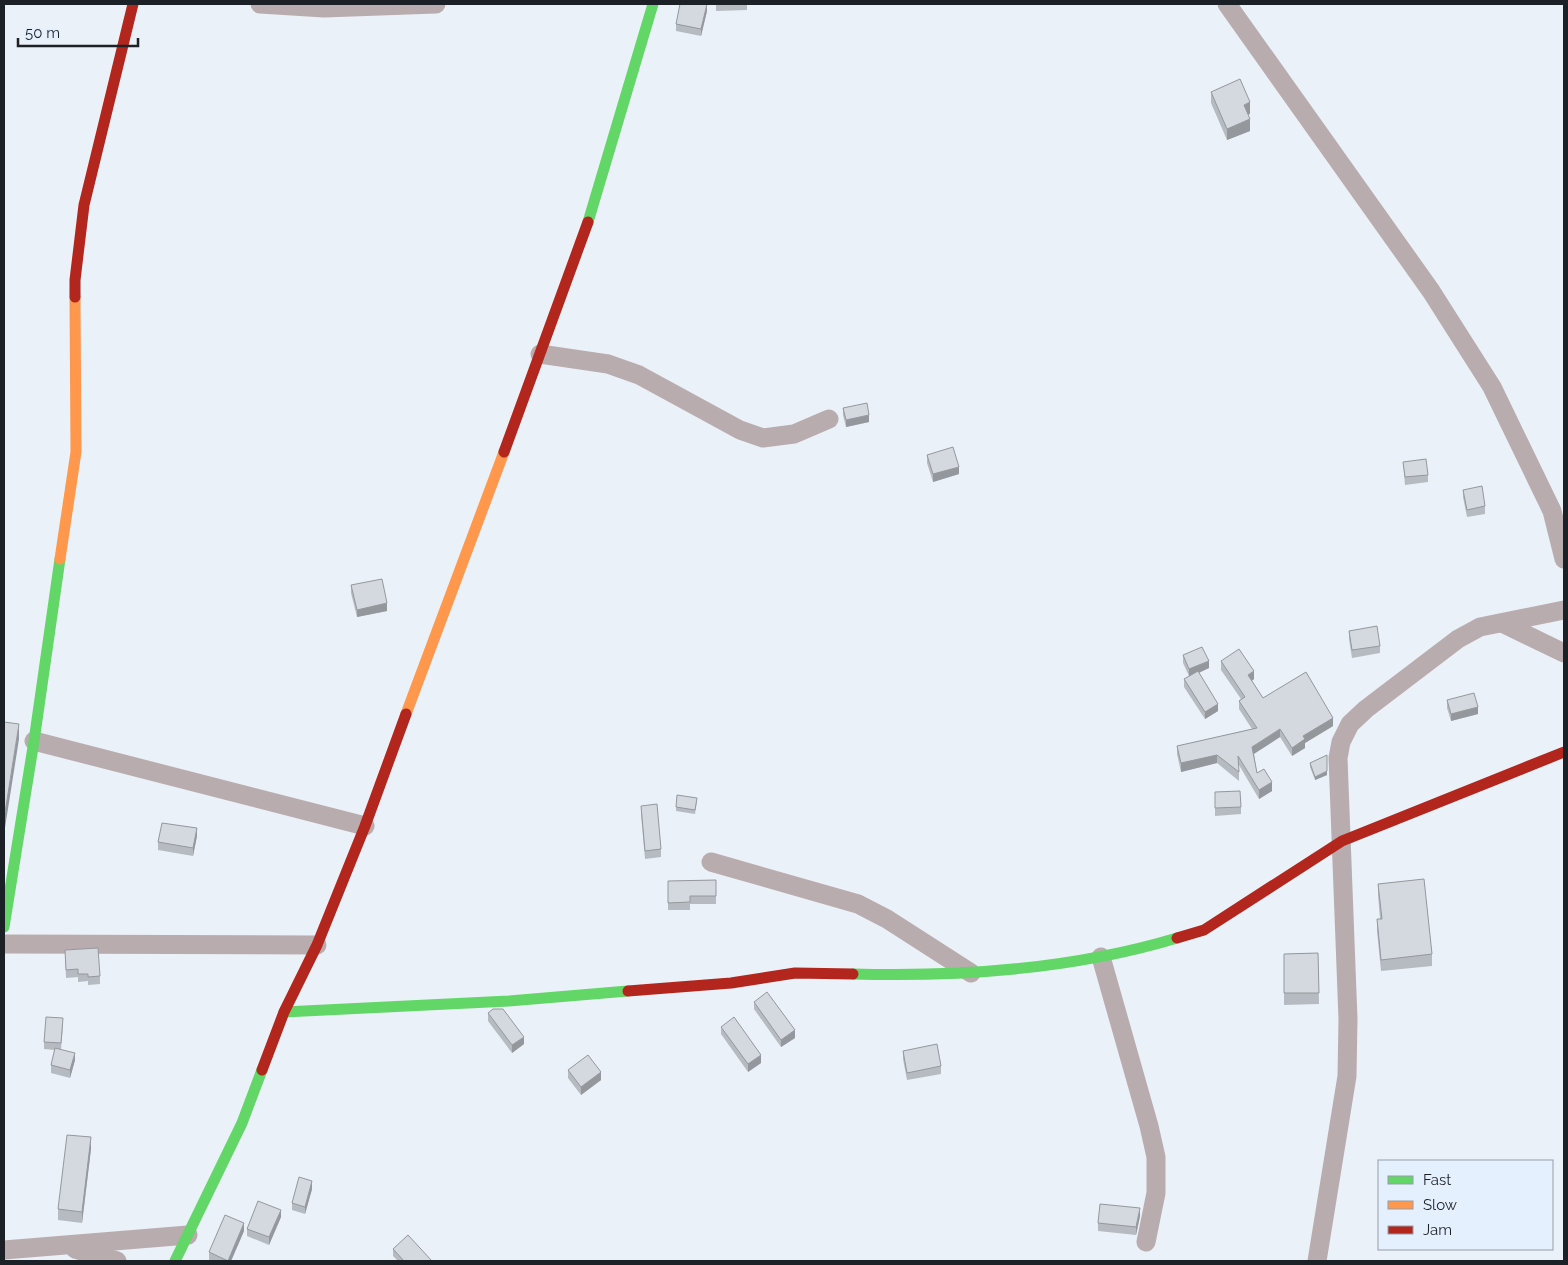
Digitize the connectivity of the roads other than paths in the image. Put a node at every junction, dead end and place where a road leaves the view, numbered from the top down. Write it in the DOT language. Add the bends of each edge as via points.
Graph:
graph roads {
  1 [pos="133,4"];
  2 [pos="260,4"];
  3 [pos="436,4"];
  4 [pos="653,4"];
  5 [pos="1227,4"];
  6 [pos="540,354"];
  7 [pos="829,419"];
  8 [pos="1558,512"];
  9 [pos="1564,559"];
  10 [pos="1564,610"];
  11 [pos="1502,623"];
  12 [pos="1564,653"];
  13 [pos="34,741"];
  14 [pos="1564,752"];
  15 [pos="366,826"];
  16 [pos="1342,841"];
  17 [pos="711,862"];
  18 [pos="4,927"];
  19 [pos="4,944"];
  20 [pos="317,944"];
  21 [pos="1101,957"];
  22 [pos="971,973"];
  23 [pos="284,1012"];
  24 [pos="188,1235"];
  25 [pos="1146,1242"];
  26 [pos="64,1246"];
  27 [pos="4,1250"];
  28 [pos="117,1261"];
  29 [pos="174,1261"];
  30 [pos="1317,1261"];
  1 -- 13 [label="street" via="84,205 75,280 76,452"];
  2 -- 3 [label="street" via="324,8"];
  4 -- 6 [label="street" via="584,236"];
  5 -- 8 [label="street" via="1431,291 1492,388"];
  6 -- 7 [label="street" via="608,364 639,375 740,430 763,438 794,434"];
  6 -- 15 [label="street"];
  8 -- 9 [label="street"];
  10 -- 11 [label="street"];
  11 -- 12 [label="street"];
  11 -- 16 [label="street" via="1480,627 1458,639 1350,724 1338,758"];
  13 -- 15 [label="street"];
  13 -- 18 [label="street"];
  14 -- 16 [label="street"];
  15 -- 20 [label="street"];
  16 -- 21 [label="street" via="1204,930"];
  16 -- 30 [label="street" via="1347,1076"];
  17 -- 22 [label="street" via="858,904"];
  19 -- 20 [label="street"];
  20 -- 23 [label="street"];
  21 -- 22 [label="street"];
  21 -- 25 [label="street" via="1156,1157 1156,1193"];
  22 -- 23 [label="street" via="795,973 731,983 508,1001"];
  23 -- 24 [label="street" via="242,1123"];
  24 -- 26 [label="street"];
  24 -- 29 [label="street"];
  26 -- 27 [label="street"];
  26 -- 28 [label="street"];
}
